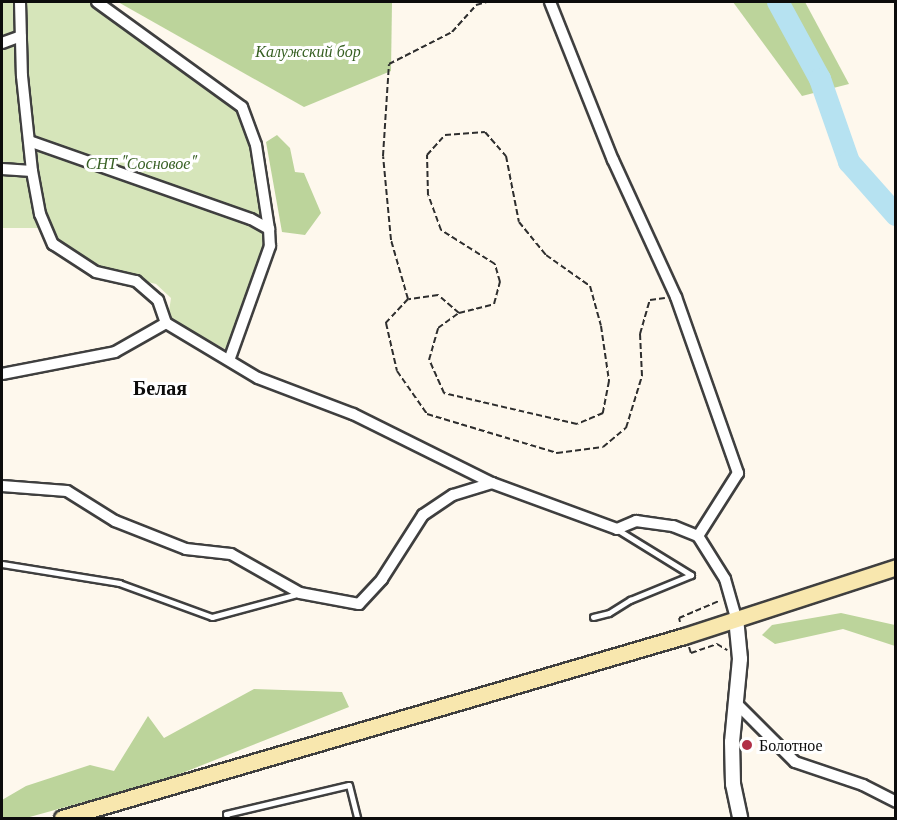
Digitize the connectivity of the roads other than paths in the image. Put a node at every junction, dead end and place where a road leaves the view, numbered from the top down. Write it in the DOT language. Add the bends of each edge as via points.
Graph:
graph roads {
  1 [pos="20,2"];
  2 [pos="97,2"];
  3 [pos="550,2"];
  4 [pos="21,36"];
  5 [pos="2,42"];
  6 [pos="29,141"];
  7 [pos="2,169"];
  8 [pos="32,171"];
  9 [pos="268,229"];
  10 [pos="166,323"];
  11 [pos="230,358"];
  12 [pos="2,374"];
  13 [pos="492,483"];
  14 [pos="2,486"];
  15 [pos="617,529"];
  16 [pos="698,536"];
  17 [pos="2,564"];
  18 [pos="896,567"];
  19 [pos="300,593"];
  20 [pos="593,617"];
  21 [pos="736,618"];
  22 [pos="735,702"];
  23 [pos="896,802"];
  24 [pos="62,819"];
  25 [pos="227,819"];
  26 [pos="357,819"];
  27 [pos="740,819"];
  1 -- 4 [label="street"];
  2 -- 9 [label="street" via="242,107 256,145"];
  3 -- 16 [label="street" via="613,160 676,297 738,473"];
  4 -- 5 [label="street"];
  4 -- 6 [label="street"];
  6 -- 8 [label="street"];
  6 -- 9 [label="street" via="251,219"];
  7 -- 8 [label="street"];
  8 -- 10 [label="street" via="40,213 53,244 96,272 136,280 158,300"];
  9 -- 11 [label="street" via="270,246"];
  10 -- 11 [label="street"];
  10 -- 12 [label="street" via="115,352"];
  11 -- 13 [label="street" via="258,378 353,414"];
  13 -- 15 [label="street"];
  13 -- 19 [label="street" via="453,495 423,515 382,579 359,604"];
  14 -- 19 [label="street" via="67,491 116,521 186,549 231,554"];
  15 -- 16 [label="street" via="636,521 673,526"];
  15 -- 20 [label="lane" via="691,575"];
  16 -- 21 [label="street" via="725,579"];
  17 -- 19 [label="lane" via="119,583 212,617"];
  18 -- 21 [label="main road"];
  21 -- 22 [label="street" via="740,659"];
  21 -- 24 [label="main road"];
  22 -- 23 [label="street" via="795,762 863,785"];
  22 -- 27 [label="street" via="733,784"];
  25 -- 26 [label="lane" via="226,814 348,785"];
}
